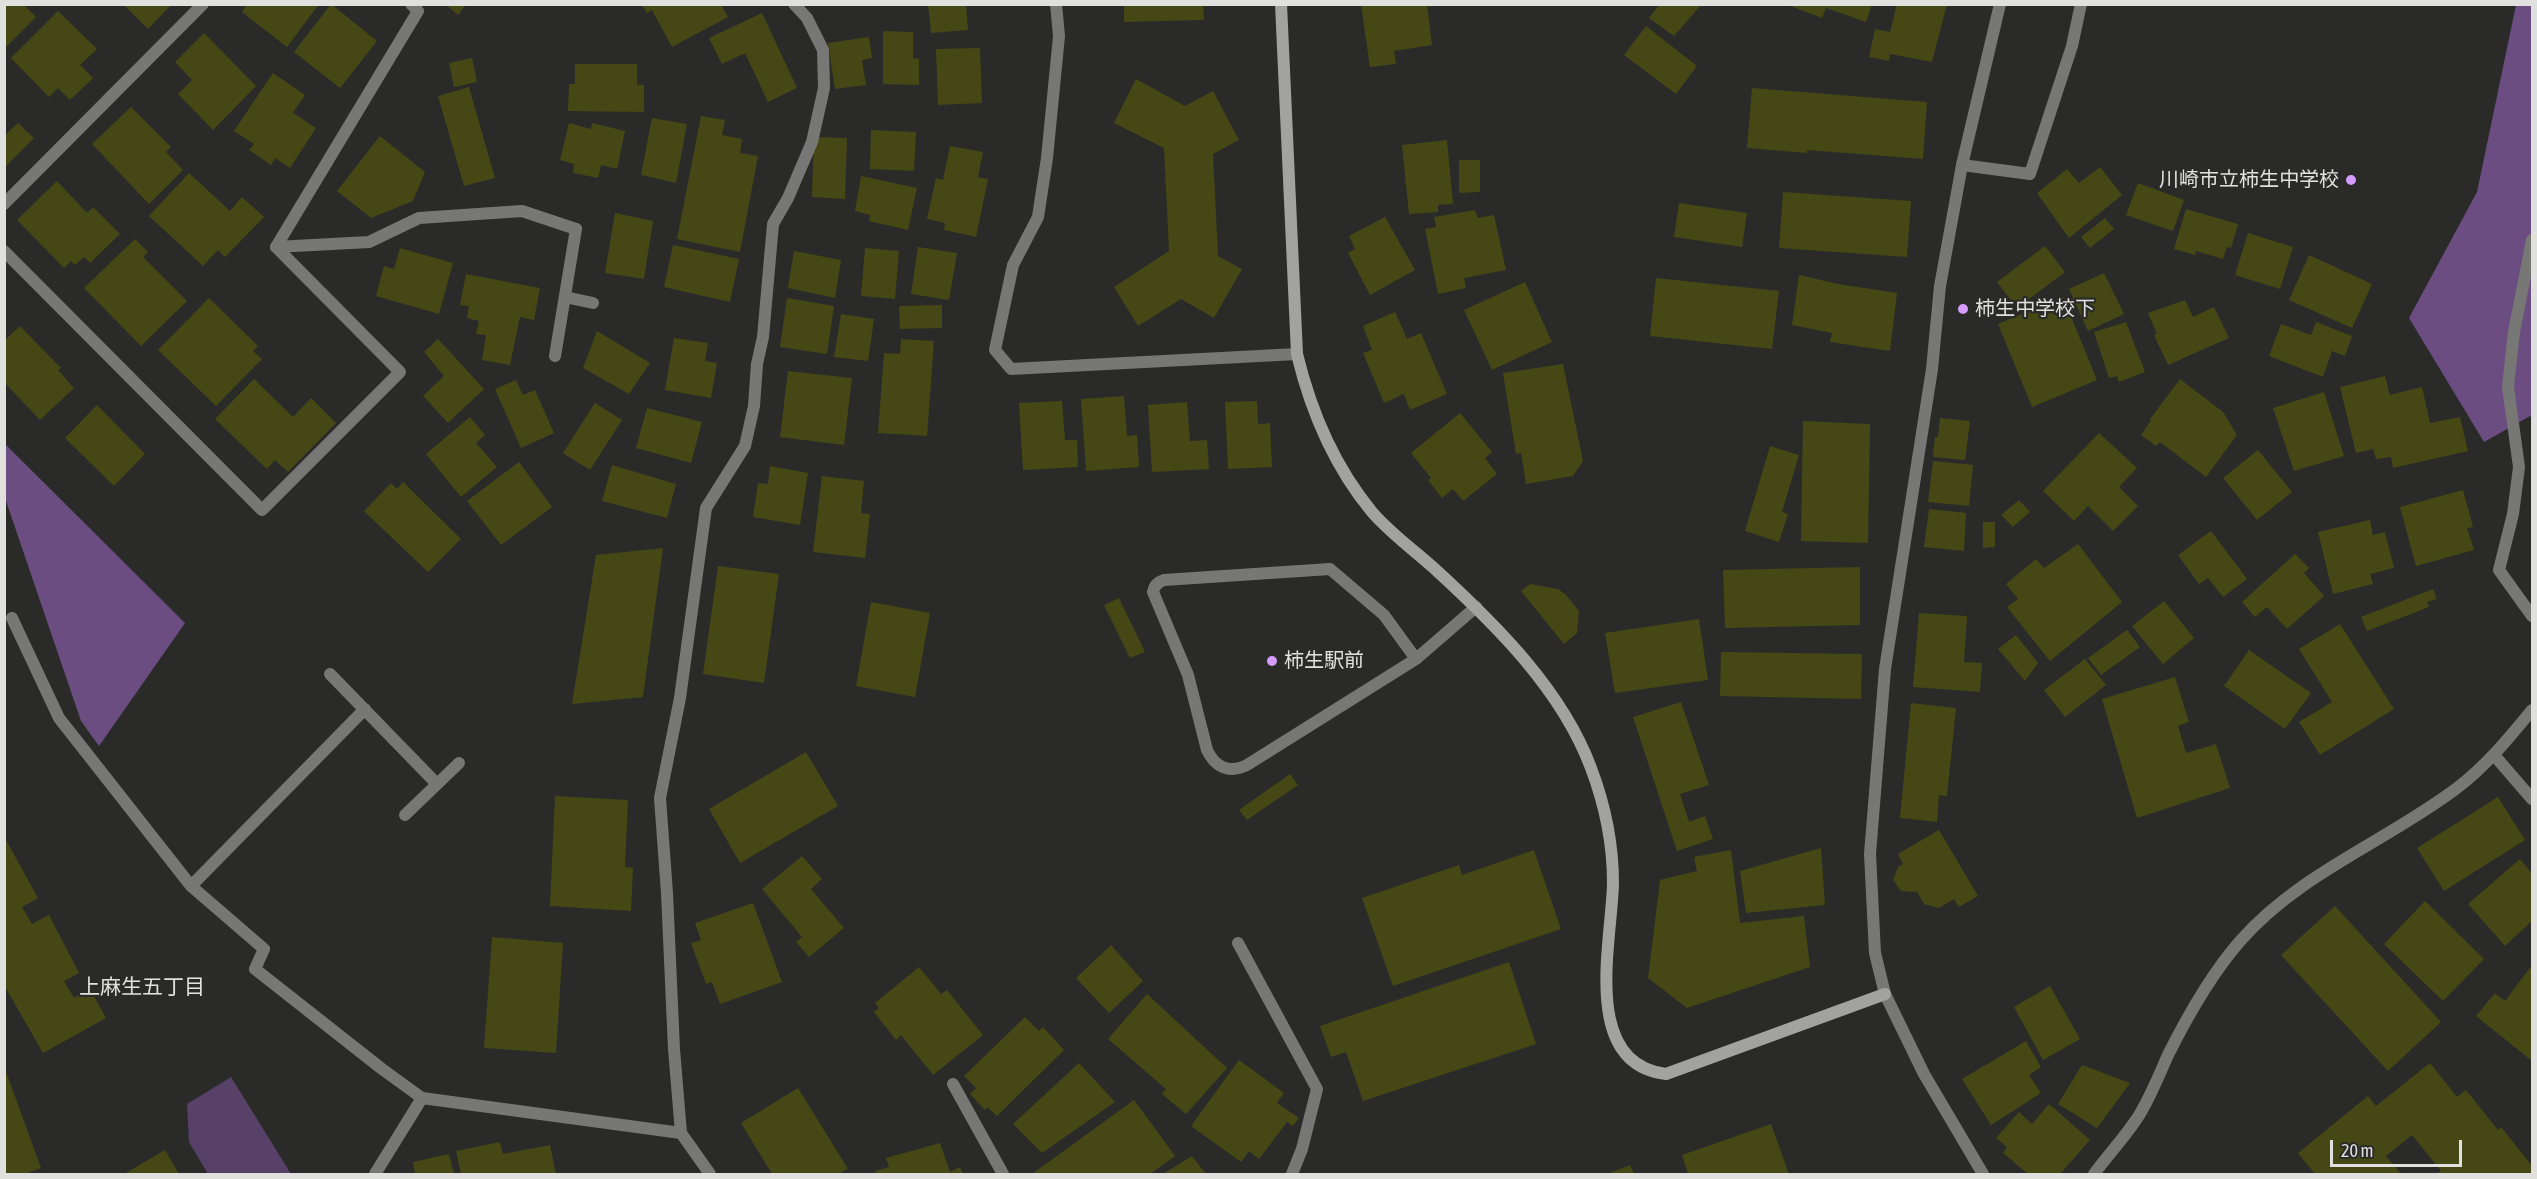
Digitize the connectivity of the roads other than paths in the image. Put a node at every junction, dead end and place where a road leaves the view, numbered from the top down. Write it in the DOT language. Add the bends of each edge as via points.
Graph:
graph roads {
  1 [pos="203,4"];
  2 [pos="411,4"];
  3 [pos="794,4"];
  4 [pos="1056,4"];
  5 [pos="1281,4"];
  6 [pos="2000,4"];
  7 [pos="2081,4"];
  8 [pos="1962,165"];
  9 [pos="4,204"];
  10 [pos="2532,240"];
  11 [pos="276,247"];
  12 [pos="4,251"];
  13 [pos="565,297"];
  14 [pos="592,303"];
  15 [pos="1297,354"];
  16 [pos="555,356"];
  17 [pos="1476,608"];
  18 [pos="2532,616"];
  19 [pos="12,618"];
  20 [pos="1416,659"];
  21 [pos="330,674"];
  22 [pos="365,709"];
  23 [pos="2532,710"];
  24 [pos="2494,755"];
  25 [pos="459,763"];
  26 [pos="437,784"];
  27 [pos="2532,799"];
  28 [pos="405,815"];
  29 [pos="190,886"];
  30 [pos="1238,943"];
  31 [pos="1885,994"];
  32 [pos="953,1084"];
  33 [pos="422,1098"];
  34 [pos="681,1133"];
  35 [pos="375,1174"];
  36 [pos="710,1174"];
  37 [pos="1003,1174"];
  38 [pos="1292,1174"];
  39 [pos="1983,1174"];
  40 [pos="2094,1174"];
  1 -- 9 [label="street"];
  2 -- 11 [label="street" via="418,11"];
  3 -- 34 [label="street" via="807,18 823,50 824,88 812,142 773,224 764,328 746,446 706,507 680,698 660,798"];
  4 -- 15 [label="street" via="1059,36 1038,217 1012,265 995,350 1011,369"];
  5 -- 15 [label="street"];
  6 -- 8 [label="street"];
  7 -- 8 [label="street" via="2072,46 2030,174"];
  8 -- 31 [label="street" via="1940,286 1932,369 1886,669 1870,854 1875,953"];
  10 -- 18 [label="street" via="2508,387 2518,467 2513,514 2499,570"];
  11 -- 12 [label="street" via="400,372 262,510"];
  11 -- 13 [label="street" via="369,242 419,218 522,211 576,229"];
  13 -- 14 [label="street"];
  13 -- 16 [label="street"];
  15 -- 17 [label="street" via="1306,393 1341,469 1374,514"];
  17 -- 20 [label="street"];
  17 -- 31 [label="street" via="1506,637 1565,714 1591,766 1608,820 1613,882 1607,1007 1612,1030 1630,1059 1654,1073 1666,1074"];
  19 -- 29 [label="street" via="59,718"];
  20 -- 20 [label="street" via="1247,765 1227,770 1212,761 1207,750 1188,675 1154,588 1164,580 1330,569 1384,615"];
  21 -- 22 [label="street"];
  22 -- 26 [label="street"];
  22 -- 29 [label="street"];
  23 -- 24 [label="street"];
  24 -- 27 [label="street"];
  24 -- 40 [label="street" via="2457,788 2315,877 2241,939 2206,987 2139,1115"];
  25 -- 26 [label="street"];
  26 -- 28 [label="street"];
  29 -- 33 [label="street" via="264,949 255,969"];
  30 -- 38 [label="street" via="1317,1089"];
  31 -- 39 [label="street" via="1924,1074"];
  32 -- 37 [label="street"];
  33 -- 34 [label="street"];
  33 -- 35 [label="street"];
  34 -- 36 [label="street"];
}
